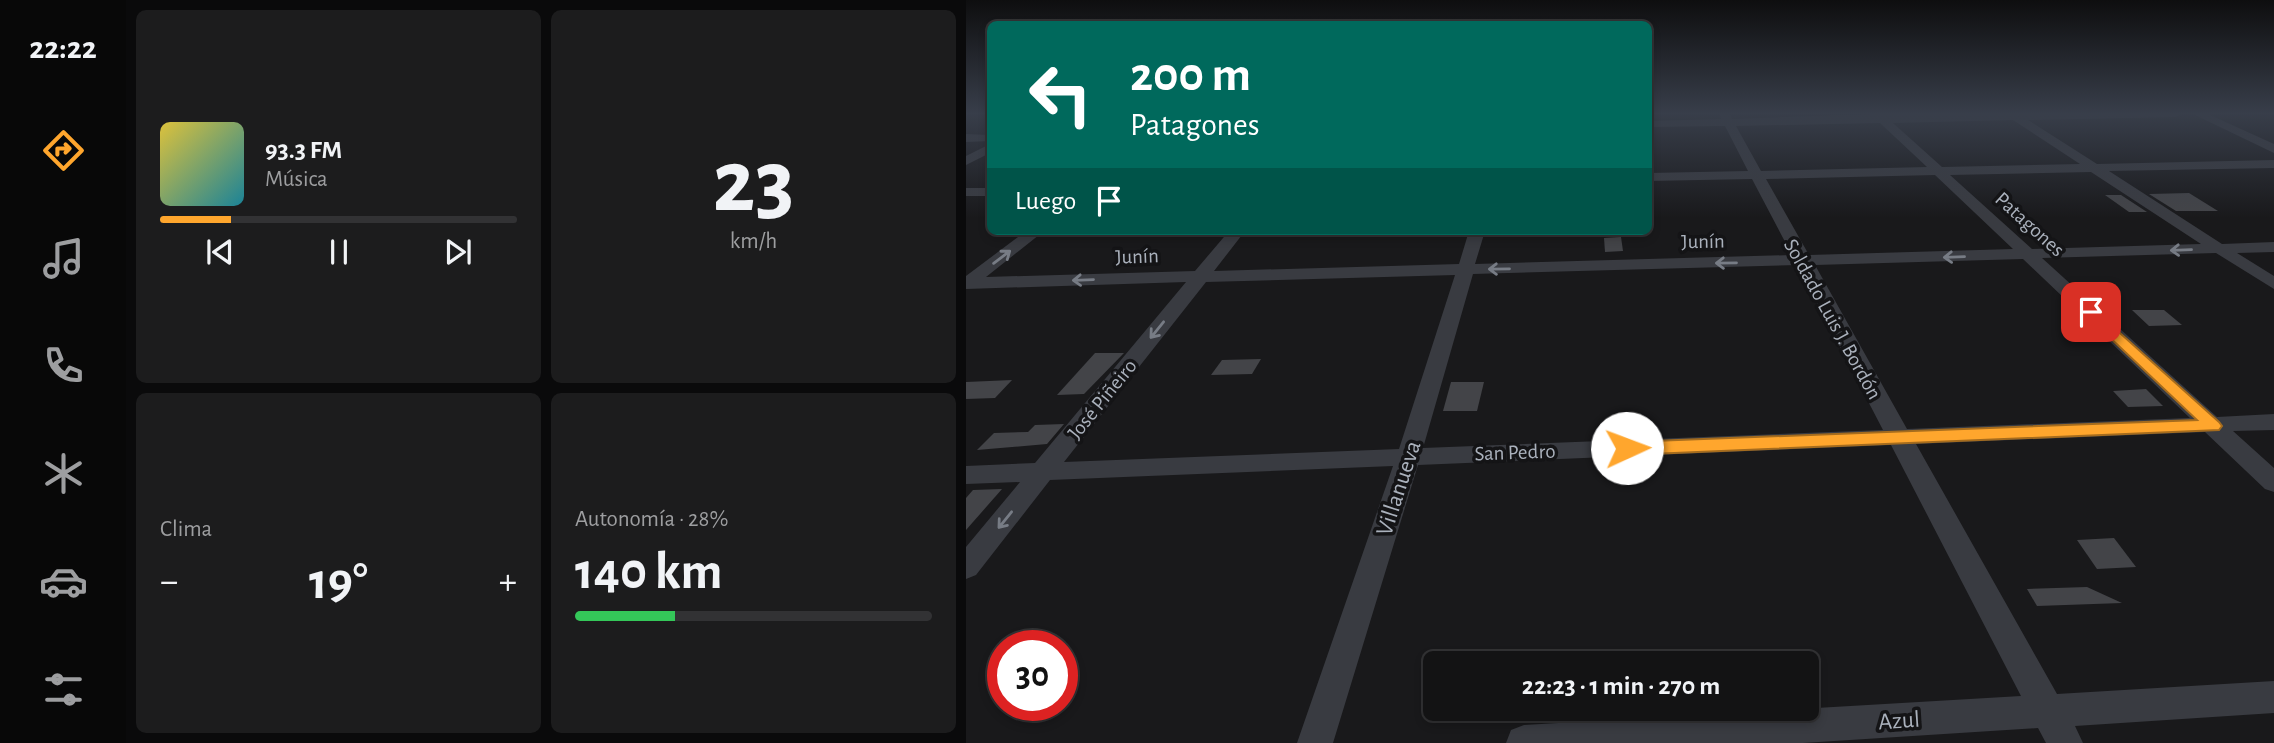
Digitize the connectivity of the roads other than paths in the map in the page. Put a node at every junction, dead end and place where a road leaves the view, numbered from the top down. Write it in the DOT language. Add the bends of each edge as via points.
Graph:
graph roads {
  1 [pos="1742,149"];
  2 [pos="1913,149"];
  3 [pos="2065,149"];
  4 [pos="987,150"];
  5 [pos="966,161"];
  6 [pos="2274,164"];
  7 [pos="2093,167"];
  8 [pos="1937,171"];
  9 [pos="1755,174"];
  10 [pos="1652,177"];
  11 [pos="966,192"];
  12 [pos="987,192"];
  13 [pos="1032,235"];
  14 [pos="1234,235"];
  15 [pos="1476,235"];
  16 [pos="2274,247"];
  17 [pos="2218,249"];
  18 [pos="2029,254"];
  19 [pos="1802,261"];
  20 [pos="1466,270"];
  21 [pos="1200,277"];
  22 [pos="966,283"];
  23 [pos="2274,284"];
  24 [pos="2274,422"];
  25 [pos="2213,426"];
  26 [pos="1899,439"];
  27 [pos="1409,456"];
  28 [pos="1043,473"];
  29 [pos="966,475"];
  30 [pos="2274,483"];
  31 [pos="966,567"];
  32 [pos="2274,697"];
  33 [pos="2047,711"];
  34 [pos="1315,743"];
  35 [pos="1524,743"];
  36 [pos="2065,743"];
  1 -- 9 [label="street, Soldado Luis J. Bordón"];
  2 -- 8 [label="street, Patagones"];
  3 -- 7 [label="street"];
  4 -- 5 [label="street"];
  6 -- 7 [label="street"];
  7 -- 8 [label="street"];
  7 -- 17 [label="street"];
  8 -- 9 [label="street"];
  8 -- 18 [label="street, Patagones"];
  9 -- 10 [label="street"];
  9 -- 19 [label="street, Soldado Luis J. Bordón"];
  11 -- 12 [label="street"];
  22 -- 13 [label="street, one-way"];
  14 -- 21 [label="street, José Piñeiro"];
  15 -- 20 [label="street, Villanueva"];
  16 -- 17 [label="street, Junín"];
  17 -- 18 [label="street, Junín, one-way"];
  17 -- 23 [label="street"];
  18 -- 19 [label="street, Junín, one-way"];
  18 -- 25 [label="street, Patagones"];
  19 -- 20 [label="street, Junín, one-way"];
  19 -- 26 [label="street, Soldado Luis J. Bordón"];
  20 -- 21 [label="street, Junín"];
  20 -- 27 [label="street, Villanueva"];
  21 -- 22 [label="street, Junín, one-way"];
  21 -- 28 [label="street, José Piñeiro, one-way"];
  24 -- 25 [label="street, San Pedro"];
  25 -- 26 [label="street, San Pedro"];
  25 -- 30 [label="street, Patagones"];
  26 -- 27 [label="street, San Pedro"];
  26 -- 33 [label="street, Soldado Luis J. Bordón"];
  27 -- 28 [label="street, San Pedro"];
  27 -- 34 [label="street, Villanueva"];
  28 -- 29 [label="street, San Pedro"];
  28 -- 31 [label="street, José Piñeiro, one-way"];
  32 -- 33 [label="street, Azul"];
  33 -- 35 [label="street, Azul"];
  33 -- 36 [label="street, Soldado Luis J. Bordón"];
}
